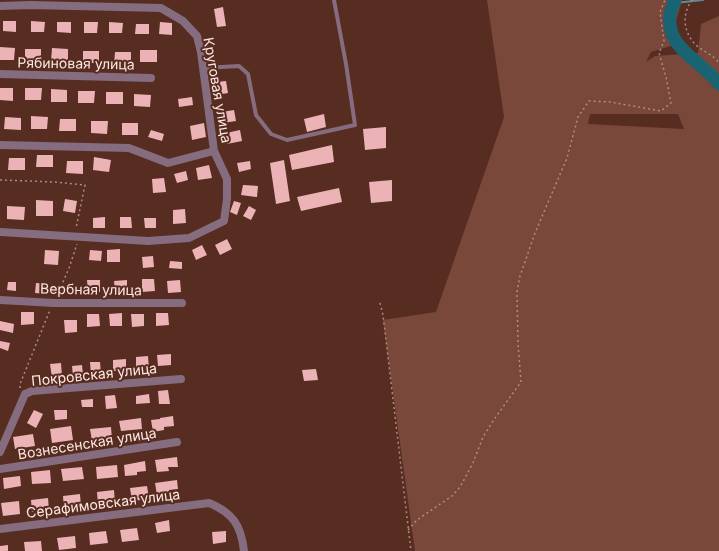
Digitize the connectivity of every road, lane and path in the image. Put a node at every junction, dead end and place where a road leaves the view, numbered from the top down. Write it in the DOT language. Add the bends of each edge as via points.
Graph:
graph roads {
  1 [pos="334,0"];
  2 [pos="665,0"];
  3 [pos="692,0"];
  4 [pos="30,2"];
  5 [pos="99,3"];
  6 [pos="0,6"];
  7 [pos="719,63"];
  8 [pos="203,68"];
  9 [pos="0,74"];
  10 [pos="151,78"];
  11 [pos="0,145"];
  12 [pos="214,150"];
  13 [pos="0,180"];
  14 [pos="0,232"];
  15 [pos="77,236"];
  16 [pos="0,300"];
  17 [pos="54,303"];
  18 [pos="182,303"];
  19 [pos="380,303"];
  20 [pos="181,379"];
  21 [pos="22,400"];
  22 [pos="177,442"];
  23 [pos="0,452"];
  24 [pos="0,469"];
  25 [pos="0,529"];
  26 [pos="408,530"];
  27 [pos="244,551"];
  28 [pos="411,551"];
  1 -- 8 [label="lane" via="355,125 287,140 271,134 256,115 248,74 239,66"];
  2 -- 26 [label="path" via="660,12 664,41 659,53 671,103 661,111 590,101 578,117 567,158 520,276 517,322 521,382 483,437 460,487"];
  3 -- 7 [label="path" via="687,8 685,28 695,44"];
  4 -- 5 [label="street, Круговая улица"];
  4 -- 6 [label="street, Круговая улица"];
  5 -- 8 [label="street, Круговая улица" via="161,8 183,21 198,36"];
  8 -- 12 [label="street, Круговая улица"];
  9 -- 10 [label="street, Рябиновая улица"];
  11 -- 12 [label="street" via="130,148 168,163"];
  12 -- 15 [label="street, Круговая улица" via="227,179 224,221 189,238 148,241"];
  13 -- 15 [label="path" via="85,185"];
  14 -- 15 [label="street, Круговая улица"];
  15 -- 17 [label="path" via="69,268"];
  16 -- 17 [label="street, Вербная улица"];
  17 -- 18 [label="street, Вербная улица"];
  17 -- 21 [label="path" via="20,384"];
  19 -- 26 [label="path"];
  20 -- 21 [label="street, Покровская улица" via="32,391 25,394"];
  21 -- 23 [label="street, Покровская улица"];
  22 -- 24 [label="street, Вознесенская улица"];
  25 -- 27 [label="street, Серафимовская улица" via="209,503 231,515 238,524"];
  26 -- 28 [label="path"];
}
